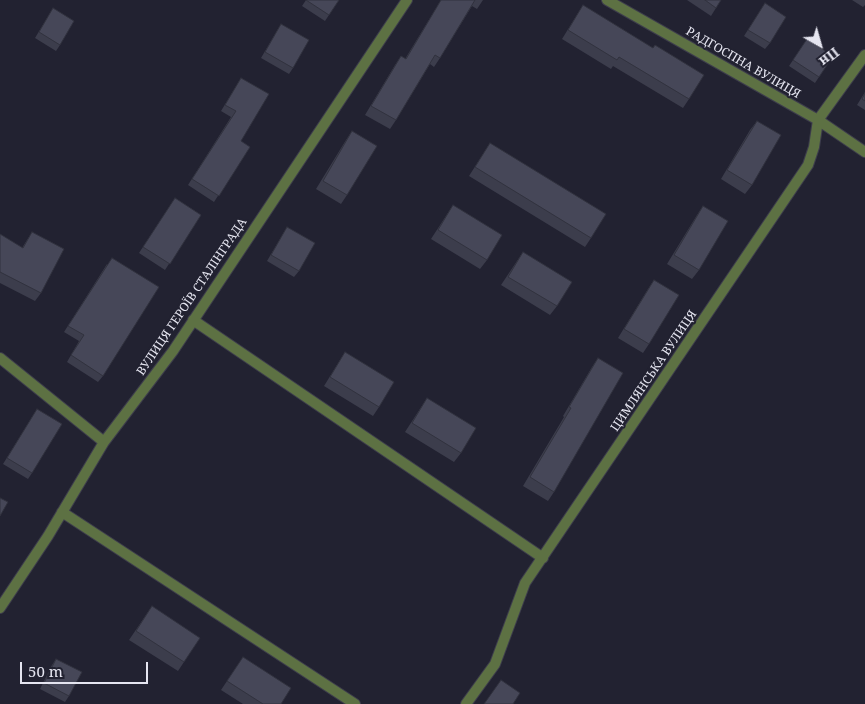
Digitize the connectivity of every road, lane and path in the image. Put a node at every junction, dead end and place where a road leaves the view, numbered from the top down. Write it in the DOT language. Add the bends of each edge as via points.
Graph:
graph roads {
  1 [pos="407,0"];
  2 [pos="607,0"];
  3 [pos="865,54"];
  4 [pos="818,120"];
  5 [pos="865,152"];
  6 [pos="194,320"];
  7 [pos="0,358"];
  8 [pos="104,442"];
  9 [pos="62,512"];
  10 [pos="543,558"];
  11 [pos="0,608"];
  12 [pos="355,704"];
  13 [pos="466,704"];
  1 -- 6 [label="street, ВУЛИЦЯ ГЕРОЇВ СТАЛІНГРАДА"];
  2 -- 4 [label="street, РАДГОСПНА ВУЛИЦЯ"];
  3 -- 4 [label="street, ЦИМЛЯНСЬКА ВУЛИЦЯ"];
  4 -- 5 [label="street, РАДГОСПНА ВУЛИЦЯ"];
  4 -- 10 [label="street, ЦИМЛЯНСЬКА ВУЛИЦЯ" via="808,164"];
  6 -- 8 [label="street, ВУЛИЦЯ ГЕРОЇВ СТАЛІНГРАДА"];
  6 -- 10 [label="street"];
  7 -- 8 [label="street"];
  8 -- 9 [label="street, ВУЛИЦЯ ГЕРОЇВ СТАЛІНГРАДА"];
  9 -- 11 [label="street, ВУЛИЦЯ ГЕРОЇВ СТАЛІНГРАДА"];
  9 -- 12 [label="street"];
  10 -- 13 [label="street, ЦИМЛЯНСЬКА ВУЛИЦЯ" via="525,583 496,664"];
}
